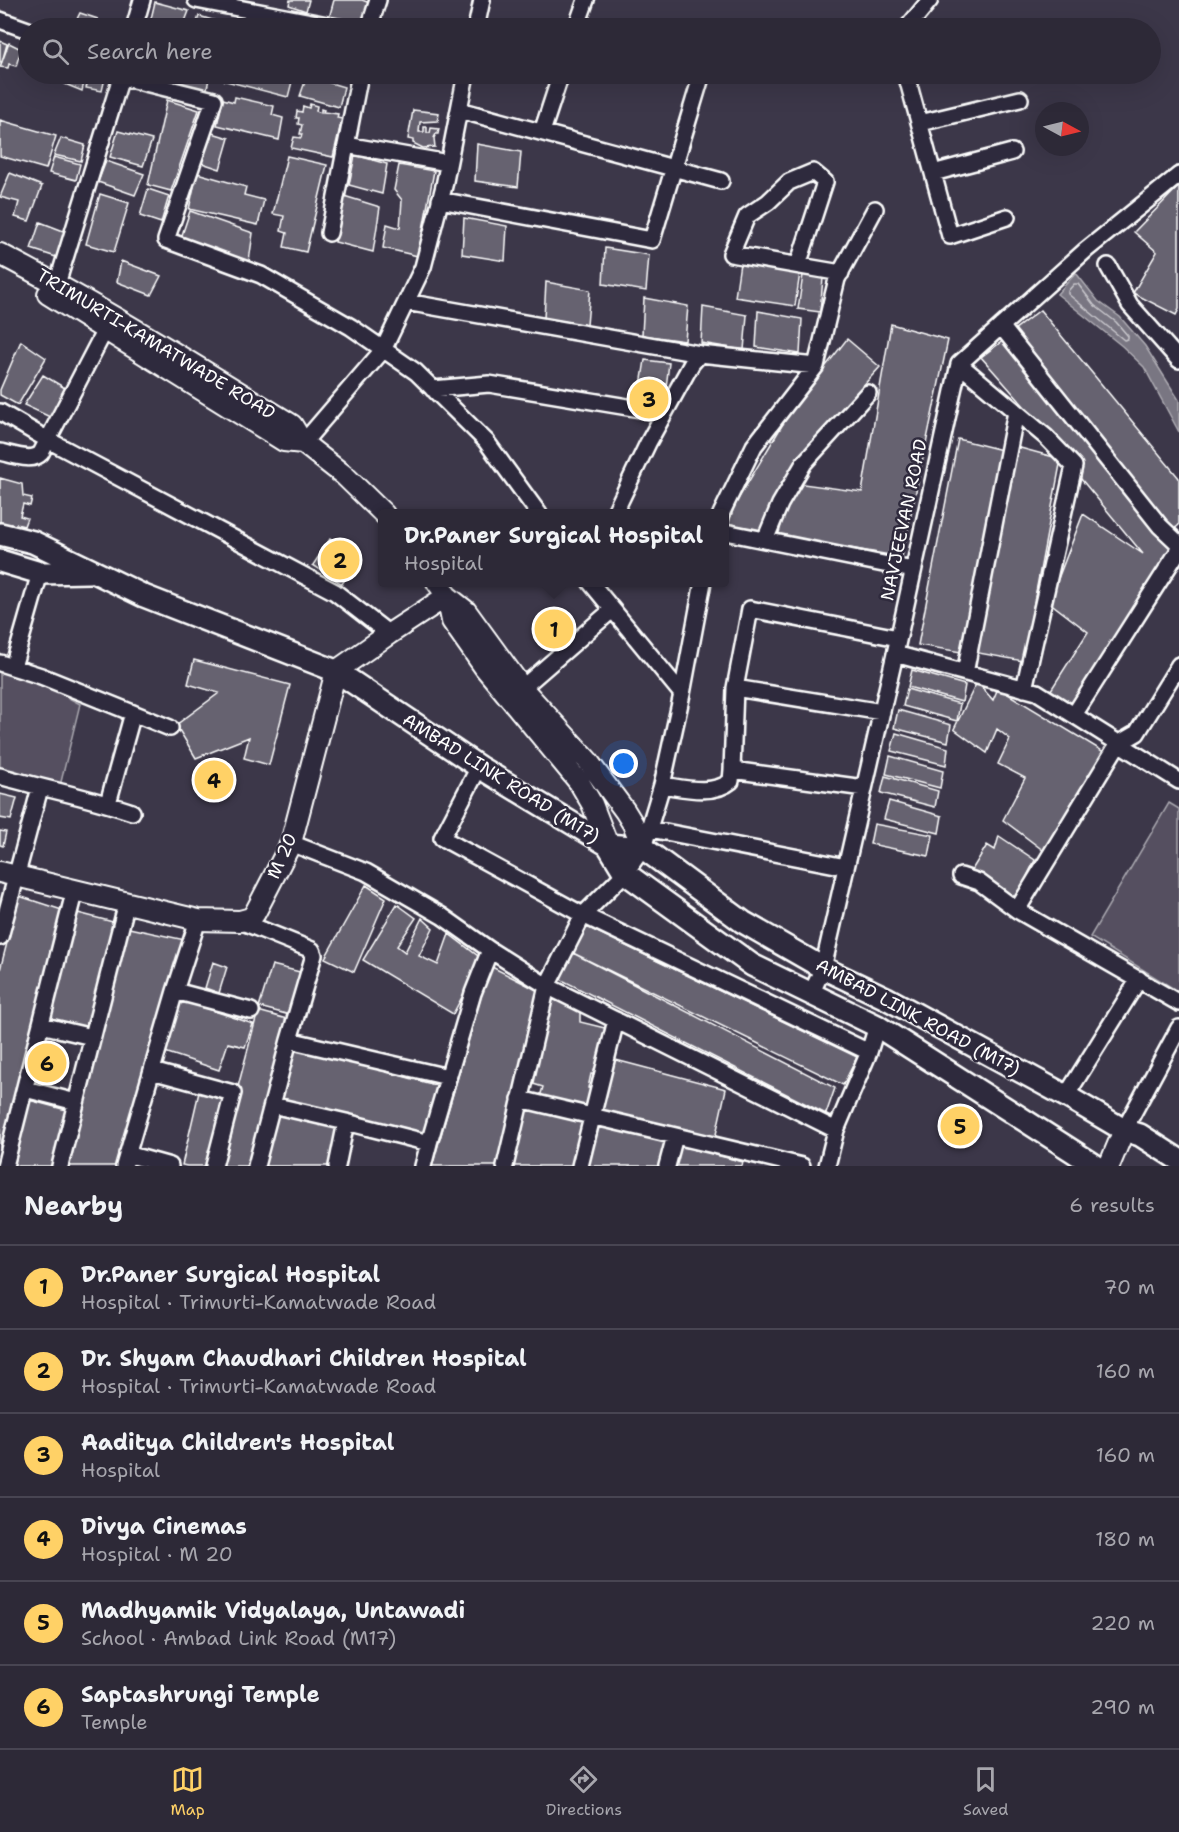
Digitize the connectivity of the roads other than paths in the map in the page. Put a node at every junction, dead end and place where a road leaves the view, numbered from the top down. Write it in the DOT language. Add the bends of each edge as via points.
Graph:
graph roads {
  1 [pos="142,0"];
  2 [pos="196,0"];
  3 [pos="378,0"];
  4 [pos="482,0"];
  5 [pos="586,0"];
  6 [pos="930,0"];
  7 [pos="137,18"];
  8 [pos="290,18"];
  9 [pos="372,18"];
  10 [pos="478,18"];
  11 [pos="580,18"];
  12 [pos="915,18"];
  13 [pos="0,20"];
  14 [pos="18,26"];
  15 [pos="118,84"];
  16 [pos="154,84"];
  17 [pos="358,84"];
  18 [pos="464,84"];
  19 [pos="558,84"];
  20 [pos="699,84"];
  21 [pos="909,84"];
  22 [pos="1020,99"];
  23 [pos="459,110"];
  24 [pos="920,123"];
  25 [pos="542,132"];
  26 [pos="346,145"];
  27 [pos="1012,152"];
  28 [pos="448,163"];
  29 [pos="674,168"];
  30 [pos="933,173"];
  31 [pos="1179,175"];
  32 [pos="721,181"];
  33 [pos="440,200"];
  34 [pos="875,208"];
  35 [pos="1007,217"];
  36 [pos="329,233"];
  37 [pos="0,254"];
  38 [pos="798,266"];
  39 [pos="1108,266"];
  40 [pos="0,268"];
  41 [pos="841,273"];
  42 [pos="54,289"];
  43 [pos="406,302"];
  44 [pos="1001,326"];
  45 [pos="106,328"];
  46 [pos="383,350"];
  47 [pos="700,354"];
  48 [pos="1179,360"];
  49 [pos="959,364"];
  50 [pos="816,366"];
  51 [pos="433,389"];
  52 [pos="868,393"];
  53 [pos="0,412"];
  54 [pos="1016,412"];
  55 [pos="664,413"];
  56 [pos="48,440"];
  57 [pos="303,443"];
  58 [pos="0,452"];
  59 [pos="380,509"];
  60 [pos="536,509"];
  61 [pos="616,509"];
  62 [pos="723,509"];
  63 [pos="729,533"];
  64 [pos="0,534"];
  65 [pos="765,540"];
  66 [pos="1179,544"];
  67 [pos="1179,550"];
  68 [pos="0,561"];
  69 [pos="914,570"];
  70 [pos="92,572"];
  71 [pos="40,573"];
  72 [pos="597,587"];
  73 [pos="702,587"];
  74 [pos="442,589"];
  75 [pos="612,610"];
  76 [pos="389,634"];
  77 [pos="898,638"];
  78 [pos="895,654"];
  79 [pos="6,665"];
  80 [pos="1179,665"];
  81 [pos="336,672"];
  82 [pos="965,673"];
  83 [pos="735,688"];
  84 [pos="1024,689"];
  85 [pos="516,693"];
  86 [pos="682,694"];
  87 [pos="882,712"];
  88 [pos="133,713"];
  89 [pos="1074,715"];
  90 [pos="170,728"];
  91 [pos="1118,744"];
  92 [pos="479,767"];
  93 [pos="732,770"];
  94 [pos="0,776"];
  95 [pos="1178,779"];
  96 [pos="662,785"];
  97 [pos="40,788"];
  98 [pos="864,788"];
  99 [pos="108,803"];
  100 [pos="132,812"];
  101 [pos="647,839"];
  102 [pos="291,843"];
  103 [pos="608,845"];
  104 [pos="846,867"];
  105 [pos="625,873"];
  106 [pos="8,874"];
  107 [pos="961,876"];
  108 [pos="75,889"];
  109 [pos="127,902"];
  110 [pos="1017,910"];
  111 [pos="583,915"];
  112 [pos="198,920"];
  113 [pos="240,921"];
  114 [pos="0,937"];
  115 [pos="490,950"];
  116 [pos="823,968"];
  117 [pos="1139,979"];
  118 [pos="547,986"];
  119 [pos="175,991"];
  120 [pos="811,994"];
  121 [pos="1179,1003"];
  122 [pos="251,1011"];
  123 [pos="616,1020"];
  124 [pos="41,1025"];
  125 [pos="877,1026"];
  126 [pos="1179,1028"];
  127 [pos="92,1037"];
  128 [pos="289,1040"];
  129 [pos="869,1053"];
  130 [pos="152,1071"];
  131 [pos="448,1077"];
  132 [pos="25,1089"];
  133 [pos="1066,1096"];
  134 [pos="520,1099"];
  135 [pos="76,1102"];
  136 [pos="272,1105"];
  137 [pos="592,1116"];
  138 [pos="346,1122"];
  139 [pos="836,1130"];
  140 [pos="1124,1130"];
  141 [pos="675,1136"];
  142 [pos="429,1143"];
  143 [pos="1178,1156"];
  144 [pos="126,1160"];
  145 [pos="752,1160"];
  146 [pos="5,1166"];
  147 [pos="60,1166"];
  148 [pos="170,1166"];
  149 [pos="214,1166"];
  150 [pos="256,1166"];
  151 [pos="337,1166"];
  152 [pos="423,1166"];
  153 [pos="505,1166"];
  154 [pos="580,1166"];
  155 [pos="667,1166"];
  156 [pos="802,1166"];
  157 [pos="827,1166"];
  158 [pos="1096,1166"];
  159 [pos="1109,1166"];
  1 -- 7 [label="street"];
  2 -- 8 [label="street"];
  3 -- 9 [label="street"];
  4 -- 10 [label="street"];
  5 -- 11 [label="street"];
  6 -- 12 [label="street"];
  13 -- 14 [label="street"];
  15 -- 42 [label="street"];
  16 -- 46 [label="street" via="214,100 166,240 261,275"];
  17 -- 26 [label="street"];
  18 -- 23 [label="street"];
  19 -- 25 [label="street"];
  20 -- 29 [label="street"];
  21 -- 24 [label="street"];
  22 -- 24 [label="street"];
  23 -- 25 [label="street"];
  23 -- 28 [label="street"];
  24 -- 30 [label="street"];
  25 -- 29 [label="street"];
  26 -- 28 [label="street"];
  26 -- 36 [label="street"];
  27 -- 30 [label="street"];
  28 -- 33 [label="street"];
  29 -- 32 [label="street"];
  29 -- 33 [label="street" via="652,240"];
  30 -- 35 [label="street" via="950,236"];
  31 -- 44 [label="street"];
  33 -- 43 [label="street" via="423,267"];
  34 -- 41 [label="street"];
  37 -- 42 [label="street, TRIMURTI-KAMATWADE ROAD"];
  38 -- 38 [label="street" via="732,254 747,216 789,182 813,172 825,182"];
  38 -- 41 [label="street"];
  39 -- 48 [label="street" via="1130,305"];
  40 -- 42 [label="street, TRIMURTI-KAMATWADE ROAD"];
  41 -- 50 [label="street"];
  42 -- 45 [label="street, TRIMURTI-KAMATWADE ROAD"];
  42 -- 57 [label="street, TRIMURTI-KAMATWADE ROAD" via="292,425"];
  43 -- 46 [label="street"];
  43 -- 47 [label="street"];
  44 -- 49 [label="street"];
  44 -- 66 [label="street" via="1160,526"];
  45 -- 56 [label="street"];
  45 -- 57 [label="street, TRIMURTI-KAMATWADE ROAD" via="284,441"];
  46 -- 51 [label="street"];
  46 -- 57 [label="street"];
  47 -- 50 [label="street"];
  47 -- 55 [label="street"];
  49 -- 54 [label="street"];
  49 -- 69 [label="street, NAVJEEVAN ROAD"];
  50 -- 62 [label="street" via="754,446"];
  51 -- 55 [label="street" via="489,384"];
  51 -- 60 [label="street" via="486,441"];
  52 -- 65 [label="street" via="804,463"];
  53 -- 56 [label="street"];
  54 -- 82 [label="street"];
  54 -- 84 [label="street" via="1074,466"];
  55 -- 61 [label="street"];
  56 -- 58 [label="street" via="37,457"];
  56 -- 76 [label="street" via="334,592"];
  57 -- 59 [label="street, TRIMURTI-KAMATWADE ROAD"];
  63 -- 65 [label="street"];
  64 -- 70 [label="main road, AMBAD LINK ROAD (M17)" via="33,542"];
  65 -- 69 [label="street"];
  67 -- 89 [label="street"];
  68 -- 71 [label="main road, AMBAD LINK ROAD (M17)"];
  69 -- 77 [label="street, NAVJEEVAN ROAD"];
  70 -- 71 [label="main road, AMBAD LINK ROAD (M17)"];
  70 -- 81 [label="main road, AMBAD LINK ROAD (M17)"];
  71 -- 79 [label="street"];
  72 -- 75 [label="street"];
  73 -- 86 [label="street"];
  74 -- 76 [label="street"];
  74 -- 85 [label="street" via="452,621 485,669"];
  75 -- 85 [label="street"];
  75 -- 86 [label="street"];
  76 -- 81 [label="street"];
  77 -- 78 [label="street, NAVJEEVAN ROAD"];
  77 -- 83 [label="street" via="750,609"];
  78 -- 82 [label="street"];
  78 -- 87 [label="street, NAVJEEVAN ROAD"];
  79 -- 88 [label="street"];
  80 -- 91 [label="street" via="1137,733"];
  81 -- 92 [label="main road, AMBAD LINK ROAD (M17)"];
  81 -- 102 [label="street, M 20"];
  82 -- 84 [label="street"];
  83 -- 87 [label="street"];
  83 -- 93 [label="street"];
  84 -- 89 [label="street"];
  85 -- 101 [label="street" via="595,770"];
  85 -- 103 [label="street" via="579,782"];
  86 -- 96 [label="street"];
  87 -- 98 [label="street, NAVJEEVAN ROAD"];
  88 -- 90 [label="street"];
  88 -- 99 [label="street"];
  89 -- 91 [label="street"];
  91 -- 95 [label="street"];
  91 -- 110 [label="street"];
  92 -- 103 [label="main road, AMBAD LINK ROAD (M17)"];
  92 -- 111 [label="street" via="442,838"];
  93 -- 96 [label="street" via="731,781 708,790"];
  93 -- 98 [label="street"];
  94 -- 97 [label="street"];
  96 -- 101 [label="street"];
  97 -- 99 [label="street"];
  97 -- 106 [label="street"];
  98 -- 104 [label="street, NAVJEEVAN ROAD"];
  99 -- 100 [label="street"];
  101 -- 103 [label="main road, AMBAD LINK ROAD (M17)"];
  101 -- 104 [label="street"];
  101 -- 105 [label="street"];
  101 -- 116 [label="main road, AMBAD LINK ROAD (M17)" via="743,922"];
  102 -- 113 [label="street, M 20" via="255,913"];
  102 -- 115 [label="street" via="366,872 442,916"];
  103 -- 105 [label="main road"];
  104 -- 116 [label="street, NAVJEEVAN ROAD"];
  105 -- 111 [label="street"];
  105 -- 120 [label="main road" via="752,965"];
  106 -- 108 [label="street"];
  106 -- 114 [label="street"];
  107 -- 110 [label="street" via="979,882"];
  108 -- 109 [label="street"];
  108 -- 124 [label="street"];
  109 -- 112 [label="street"];
  109 -- 127 [label="street"];
  110 -- 117 [label="street"];
  111 -- 118 [label="street"];
  111 -- 129 [label="street"];
  112 -- 113 [label="street"];
  112 -- 119 [label="street"];
  113 -- 128 [label="street" via="312,950 314,955"];
  115 -- 118 [label="street"];
  115 -- 131 [label="street"];
  116 -- 120 [label="street, NAVJEEVAN ROAD"];
  116 -- 133 [label="main road, AMBAD LINK ROAD (M17)"];
  117 -- 121 [label="street"];
  117 -- 133 [label="street"];
  118 -- 123 [label="street"];
  118 -- 134 [label="street"];
  119 -- 122 [label="street"];
  119 -- 130 [label="street"];
  120 -- 125 [label="main road"];
  123 -- 137 [label="street"];
  123 -- 139 [label="street"];
  124 -- 127 [label="street"];
  124 -- 132 [label="street"];
  125 -- 129 [label="street"];
  125 -- 158 [label="main road"];
  126 -- 140 [label="street"];
  127 -- 135 [label="street"];
  128 -- 131 [label="street"];
  128 -- 136 [label="street"];
  129 -- 139 [label="street"];
  130 -- 144 [label="street"];
  130 -- 149 [label="street" via="233,1093"];
  131 -- 142 [label="street"];
  132 -- 135 [label="street"];
  132 -- 146 [label="street"];
  133 -- 140 [label="main road, AMBAD LINK ROAD (M17)"];
  134 -- 137 [label="street"];
  134 -- 153 [label="street"];
  135 -- 147 [label="street"];
  136 -- 138 [label="street"];
  136 -- 150 [label="street"];
  137 -- 141 [label="street"];
  137 -- 154 [label="street"];
  138 -- 142 [label="street"];
  138 -- 151 [label="street"];
  139 -- 157 [label="street"];
  140 -- 143 [label="main road, AMBAD LINK ROAD (M17)"];
  140 -- 159 [label="street"];
  141 -- 145 [label="street"];
  141 -- 155 [label="street"];
  142 -- 152 [label="street"];
  144 -- 148 [label="street"];
  145 -- 156 [label="street"];
}
